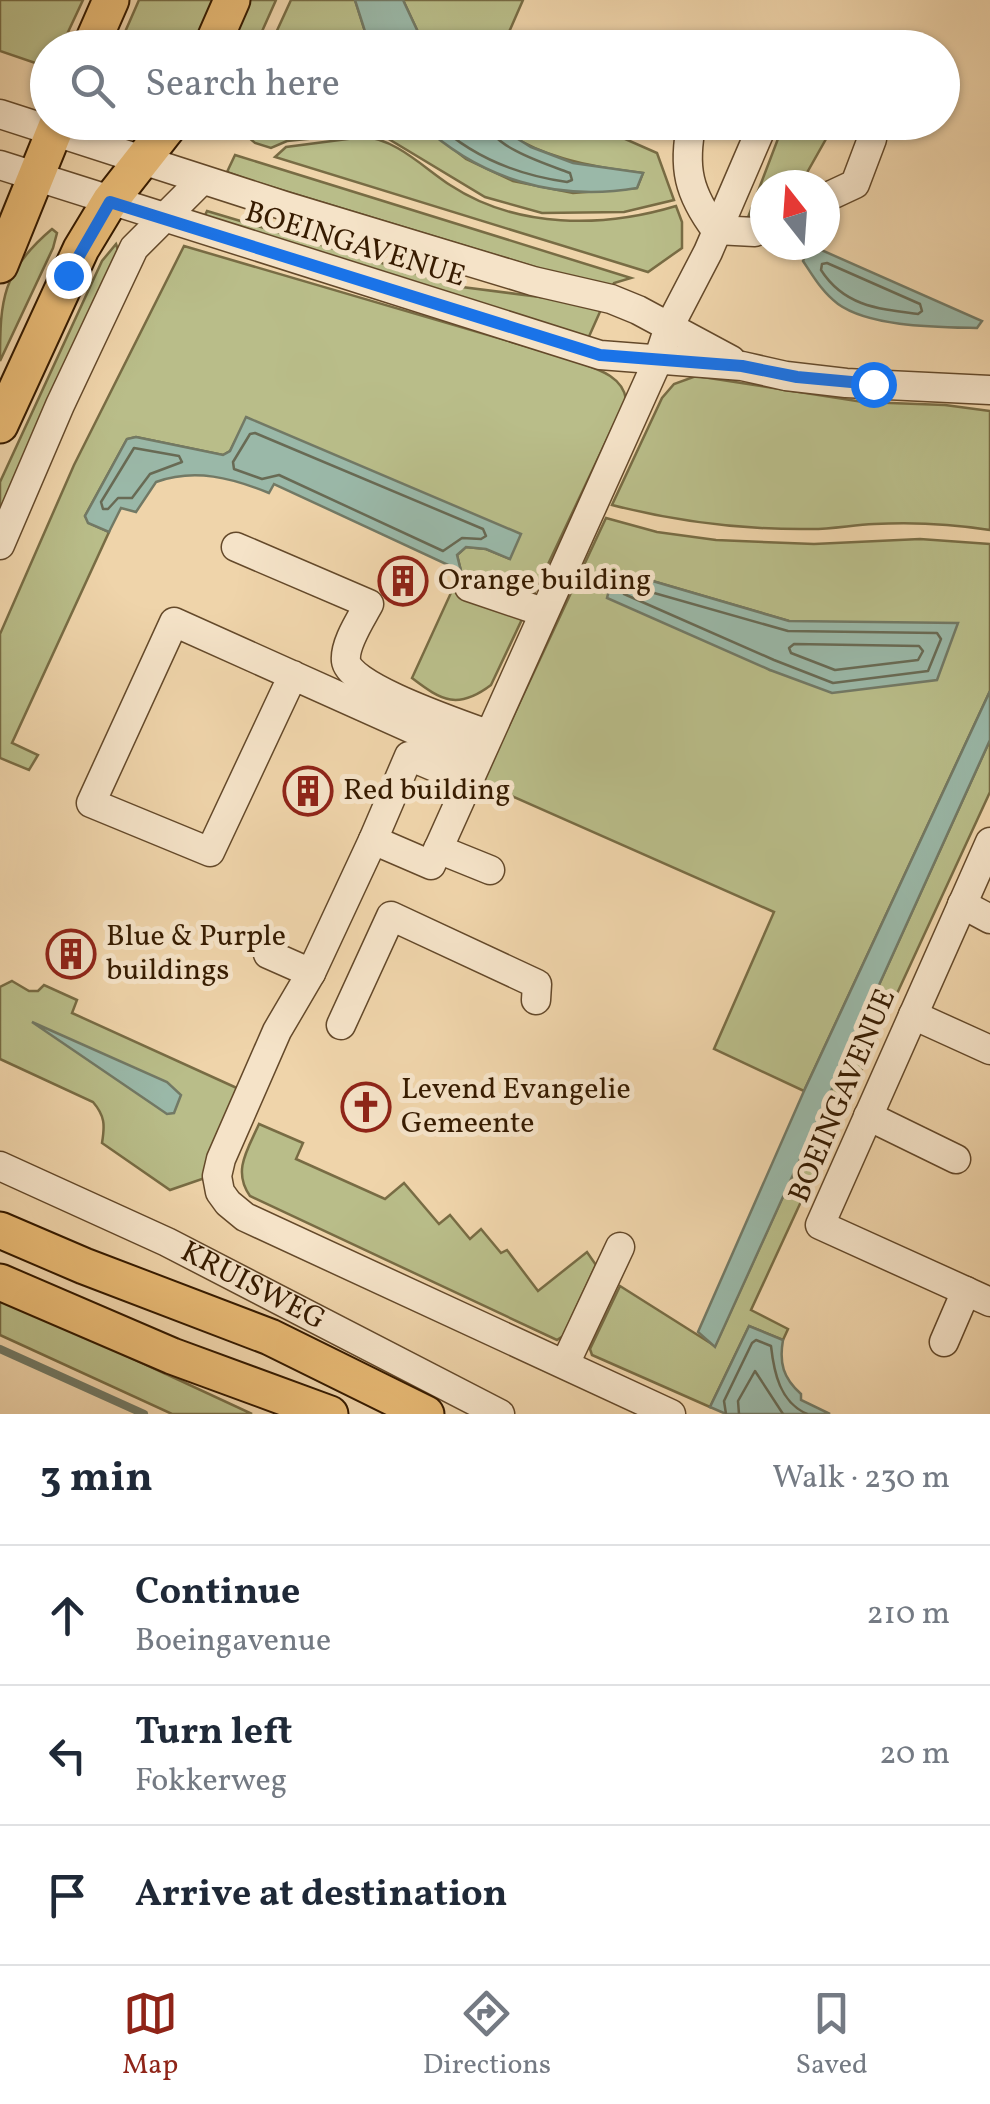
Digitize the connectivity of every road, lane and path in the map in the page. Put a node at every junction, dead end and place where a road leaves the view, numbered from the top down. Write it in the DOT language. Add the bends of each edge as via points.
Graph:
graph roads {
  1 [pos="111,0"];
  2 [pos="232,0"];
  3 [pos="98,30"];
  4 [pos="219,30"];
  5 [pos="0,114"];
  6 [pos="30,120"];
  7 [pos="50,140"];
  8 [pos="91,140"];
  9 [pos="159,140"];
  10 [pos="689,140"];
  11 [pos="756,140"];
  12 [pos="872,140"];
  13 [pos="143,161"];
  14 [pos="0,165"];
  15 [pos="36,176"];
  16 [pos="202,180"];
  17 [pos="840,191"];
  18 [pos="110,202"];
  19 [pos="161,218"];
  20 [pos="716,230"];
  21 [pos="750,232"];
  22 [pos="0,265"];
  23 [pos="669,326"];
  24 [pos="658,360"];
  25 [pos="742,366"];
  26 [pos="990,390"];
  27 [pos="0,425"];
  28 [pos="0,545"];
  29 [pos="236,546"];
  30 [pos="468,587"];
  31 [pos="543,612"];
  32 [pos="293,676"];
  33 [pos="477,758"];
  34 [pos="373,840"];
  35 [pos="990,842"];
  36 [pos="438,848"];
  37 [pos="490,870"];
  38 [pos="982,881"];
  39 [pos="962,904"];
  40 [pos="990,920"];
  41 [pos="268,954"];
  42 [pos="312,973"];
  43 [pos="536,1000"];
  44 [pos="913,1015"];
  45 [pos="342,1025"];
  46 [pos="990,1050"];
  47 [pos="868,1116"];
  48 [pos="956,1159"];
  49 [pos="0,1166"];
  50 [pos="0,1230"];
  51 [pos="620,1246"];
  52 [pos="0,1282"];
  53 [pos="978,1296"];
  54 [pos="944,1342"];
  55 [pos="564,1364"];
  56 [pos="330,1414"];
  57 [pos="426,1414"];
  58 [pos="500,1414"];
  59 [pos="670,1414"];
  1 -- 3 [label="main road"];
  2 -- 4 [label="main road"];
  5 -- 6 [label="street, BOEINGAVENUE"];
  7 -- 15 [label="main road"];
  8 -- 13 [label="street, BOEINGAVENUE"];
  9 -- 13 [label="main road"];
  10 -- 20 [label="street" via="689,184"];
  11 -- 20 [label="street"];
  12 -- 17 [label="street" via="855,184"];
  13 -- 16 [label="street, BOEINGAVENUE"];
  13 -- 18 [label="main road"];
  14 -- 15 [label="street, BOEINGAVENUE"];
  15 -- 18 [label="street, BOEINGAVENUE"];
  15 -- 22 [label="main road"];
  16 -- 19 [label="street"];
  16 -- 23 [label="street, BOEINGAVENUE" via="610,300"];
  18 -- 19 [label="street, BOEINGAVENUE"];
  18 -- 27 [label="main road" via="81,249"];
  19 -- 24 [label="street, BOEINGAVENUE" via="600,355"];
  19 -- 28 [label="street" via="134,248"];
  20 -- 21 [label="street"];
  20 -- 23 [label="street"];
  23 -- 24 [label="street"];
  23 -- 25 [label="street, BOEINGAVENUE"];
  24 -- 25 [label="street, BOEINGAVENUE"];
  24 -- 31 [label="street"];
  25 -- 26 [label="street, BOEINGAVENUE" via="846,382"];
  29 -- 33 [label="street" via="369,604 345,656 348,668"];
  30 -- 31 [label="street"];
  31 -- 33 [label="street"];
  32 -- 32 [label="street" via="174,622 92,803 210,852"];
  32 -- 33 [label="street"];
  33 -- 34 [label="street" via="408,756"];
  33 -- 36 [label="street"];
  34 -- 36 [label="street" via="431,865"];
  34 -- 42 [label="street"];
  35 -- 38 [label="street, BOEINGAVENUE"];
  36 -- 37 [label="street"];
  38 -- 39 [label="street, BOEINGAVENUE"];
  39 -- 40 [label="street"];
  39 -- 44 [label="street, BOEINGAVENUE"];
  41 -- 42 [label="street"];
  42 -- 55 [label="street, KRUISWEG" via="277,1031 221,1159 218,1183 228,1204"];
  43 -- 45 [label="street" via="537,984 391,916"];
  44 -- 46 [label="street"];
  44 -- 47 [label="street, BOEINGAVENUE"];
  47 -- 48 [label="street"];
  47 -- 53 [label="street, BOEINGAVENUE" via="820,1226"];
  49 -- 58 [label="street, KRUISWEG" via="166,1242"];
  50 -- 57 [label="main road, KRUISWEG" via="270,1337"];
  51 -- 55 [label="street"];
  52 -- 56 [label="main road"];
  53 -- 54 [label="street"];
  55 -- 59 [label="street, KRUISWEG"];
}
